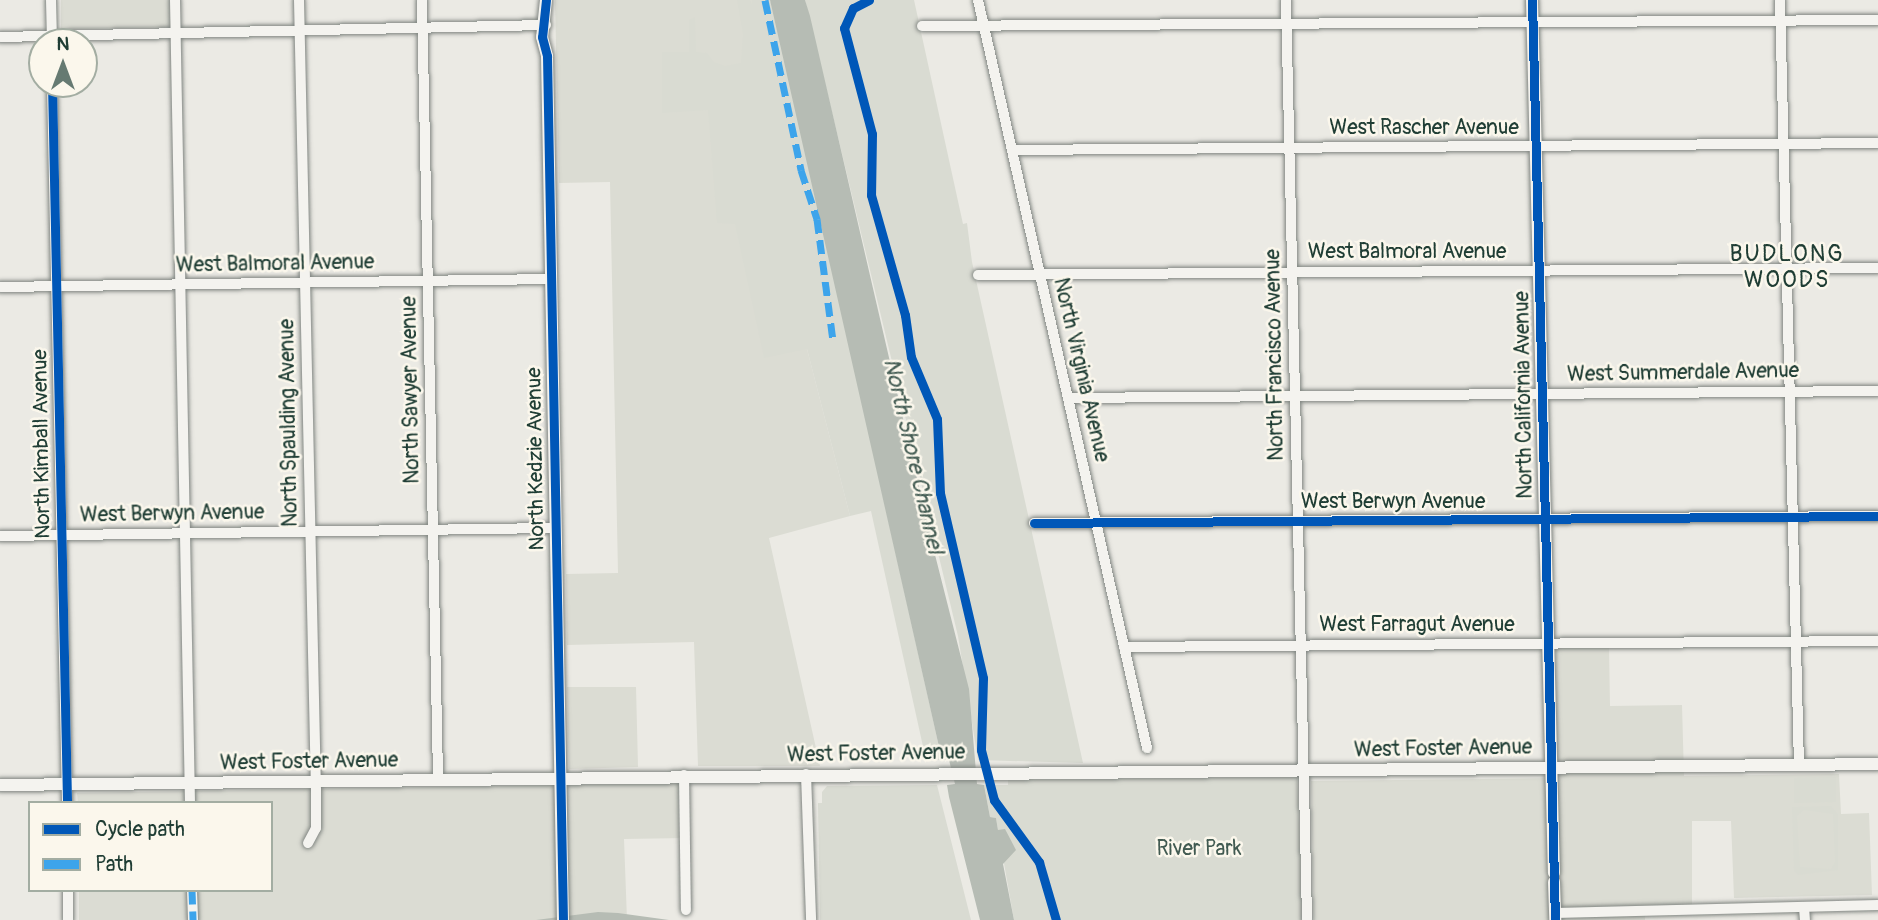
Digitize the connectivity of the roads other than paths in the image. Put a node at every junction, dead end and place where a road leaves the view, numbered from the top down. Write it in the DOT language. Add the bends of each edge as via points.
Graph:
graph roads {
  1 [pos="51,0"];
  2 [pos="175,0"];
  3 [pos="299,0"];
  4 [pos="422,0"];
  5 [pos="546,0"];
  6 [pos="978,0"];
  7 [pos="1286,0"];
  8 [pos="1532,0"];
  9 [pos="1780,0"];
  10 [pos="1780,20"];
  11 [pos="1878,20"];
  12 [pos="1532,22"];
  13 [pos="1287,23"];
  14 [pos="984,25"];
  15 [pos="546,26"];
  16 [pos="922,26"];
  17 [pos="52,28"];
  18 [pos="423,28"];
  19 [pos="300,30"];
  20 [pos="176,33"];
  21 [pos="0,37"];
  22 [pos="98,37"];
  23 [pos="28,38"];
  24 [pos="52,98"];
  25 [pos="1878,143"];
  26 [pos="1783,144"];
  27 [pos="1535,146"];
  28 [pos="1289,148"];
  29 [pos="1012,150"];
  30 [pos="1787,268"];
  31 [pos="1878,268"];
  32 [pos="1538,270"];
  33 [pos="1292,273"];
  34 [pos="978,275"];
  35 [pos="1040,275"];
  36 [pos="550,279"];
  37 [pos="428,281"];
  38 [pos="305,283"];
  39 [pos="181,284"];
  40 [pos="56,286"];
  41 [pos="0,287"];
  42 [pos="1790,391"];
  43 [pos="1878,391"];
  44 [pos="1541,394"];
  45 [pos="1295,396"];
  46 [pos="1069,398"];
  47 [pos="1878,516"];
  48 [pos="1793,517"];
  49 [pos="1544,519"];
  50 [pos="1298,521"];
  51 [pos="1095,522"];
  52 [pos="1034,523"];
  53 [pos="555,528"];
  54 [pos="433,530"];
  55 [pos="310,532"];
  56 [pos="185,533"];
  57 [pos="61,535"];
  58 [pos="0,536"];
  59 [pos="1878,641"];
  60 [pos="1796,642"];
  61 [pos="1547,644"];
  62 [pos="1301,646"];
  63 [pos="1124,647"];
  64 [pos="1147,748"];
  65 [pos="1799,764"];
  66 [pos="1878,764"];
  67 [pos="1550,767"];
  68 [pos="1304,770"];
  69 [pos="806,774"];
  70 [pos="684,775"];
  71 [pos="559,777"];
  72 [pos="438,779"];
  73 [pos="316,781"];
  74 [pos="190,783"];
  75 [pos="0,785"];
  76 [pos="66,785"];
  77 [pos="66,801"];
  78 [pos="190,801"];
  79 [pos="308,843"];
  80 [pos="68,892"];
  81 [pos="192,892"];
  82 [pos="1878,905"];
  83 [pos="1804,907"];
  84 [pos="686,910"];
  85 [pos="563,915"];
  86 [pos="1555,916"];
  87 [pos="68,920"];
  88 [pos="193,920"];
  89 [pos="811,920"];
  90 [pos="1307,920"];
  91 [pos="1805,920"];
  1 -- 17 [label="street"];
  2 -- 20 [label="street"];
  3 -- 19 [label="street, North Spaulding Avenue"];
  4 -- 18 [label="street, North Sawyer Avenue"];
  5 -- 15 [label="main road, North Kedzie Avenue"];
  6 -- 14 [label="street, North Virginia Avenue"];
  7 -- 13 [label="street, North Francisco Avenue"];
  8 -- 12 [label="main road, North California Avenue"];
  9 -- 10 [label="street"];
  10 -- 11 [label="street"];
  10 -- 12 [label="street"];
  10 -- 26 [label="street"];
  12 -- 13 [label="street"];
  12 -- 27 [label="main road, North California Avenue"];
  13 -- 14 [label="street"];
  13 -- 28 [label="street, North Francisco Avenue"];
  14 -- 16 [label="street"];
  14 -- 29 [label="street, North Virginia Avenue"];
  15 -- 18 [label="street"];
  15 -- 36 [label="main road, North Kedzie Avenue" via="551,37 547,56"];
  18 -- 19 [label="street"];
  18 -- 37 [label="street, North Sawyer Avenue"];
  19 -- 20 [label="street"];
  19 -- 38 [label="street, North Spaulding Avenue"];
  20 -- 22 [label="street"];
  20 -- 39 [label="street"];
  21 -- 23 [label="street"];
  24 -- 40 [label="street, North Kimball Avenue"];
  25 -- 26 [label="street, West Rascher Avenue"];
  26 -- 27 [label="street, West Rascher Avenue"];
  26 -- 30 [label="street"];
  27 -- 28 [label="street, West Rascher Avenue"];
  27 -- 32 [label="main road, North California Avenue"];
  28 -- 29 [label="street, West Rascher Avenue"];
  28 -- 33 [label="street, North Francisco Avenue"];
  29 -- 35 [label="street, North Virginia Avenue"];
  30 -- 31 [label="street, West Balmoral Avenue"];
  30 -- 32 [label="street, West Balmoral Avenue"];
  30 -- 42 [label="street"];
  32 -- 33 [label="street, West Balmoral Avenue"];
  32 -- 44 [label="main road, North California Avenue"];
  33 -- 35 [label="street, West Balmoral Avenue"];
  33 -- 45 [label="street, North Francisco Avenue"];
  34 -- 35 [label="street, West Balmoral Avenue"];
  35 -- 46 [label="street, North Virginia Avenue"];
  36 -- 37 [label="street, West Balmoral Avenue"];
  36 -- 53 [label="main road, North Kedzie Avenue"];
  37 -- 38 [label="street, West Balmoral Avenue"];
  37 -- 54 [label="street, North Sawyer Avenue"];
  38 -- 39 [label="street, West Balmoral Avenue"];
  38 -- 55 [label="street, North Spaulding Avenue"];
  39 -- 40 [label="street, West Balmoral Avenue"];
  39 -- 56 [label="street"];
  40 -- 41 [label="street, West Balmoral Avenue"];
  40 -- 57 [label="street, North Kimball Avenue"];
  42 -- 43 [label="street, West Summerdale Avenue"];
  42 -- 44 [label="street, West Summerdale Avenue"];
  42 -- 48 [label="street"];
  44 -- 45 [label="street, West Summerdale Avenue"];
  44 -- 49 [label="main road, North California Avenue"];
  45 -- 46 [label="street, West Summerdale Avenue"];
  45 -- 50 [label="street, North Francisco Avenue"];
  46 -- 51 [label="street, North Virginia Avenue"];
  47 -- 48 [label="street, West Berwyn Avenue"];
  48 -- 49 [label="street, West Berwyn Avenue"];
  48 -- 60 [label="street"];
  49 -- 50 [label="street, West Berwyn Avenue"];
  49 -- 61 [label="main road, North California Avenue"];
  50 -- 51 [label="street, West Berwyn Avenue"];
  50 -- 62 [label="street, North Francisco Avenue"];
  51 -- 52 [label="street, West Berwyn Avenue"];
  51 -- 63 [label="street, North Virginia Avenue"];
  53 -- 54 [label="street, West Berwyn Avenue"];
  53 -- 71 [label="main road, North Kedzie Avenue"];
  54 -- 55 [label="street, West Berwyn Avenue"];
  54 -- 72 [label="street, North Sawyer Avenue"];
  55 -- 56 [label="street, West Berwyn Avenue"];
  55 -- 73 [label="street, North Spaulding Avenue"];
  56 -- 57 [label="street, West Berwyn Avenue"];
  56 -- 74 [label="street"];
  57 -- 58 [label="street, West Berwyn Avenue"];
  57 -- 76 [label="street, North Kimball Avenue"];
  59 -- 60 [label="street, West Farragut Avenue"];
  60 -- 61 [label="street, West Farragut Avenue"];
  60 -- 65 [label="street"];
  61 -- 62 [label="street, West Farragut Avenue"];
  61 -- 67 [label="main road, North California Avenue"];
  62 -- 63 [label="street, West Farragut Avenue"];
  62 -- 68 [label="street, North Francisco Avenue"];
  63 -- 64 [label="street, North Virginia Avenue"];
  65 -- 66 [label="main road, West Foster Avenue"];
  65 -- 67 [label="main road, West Foster Avenue"];
  67 -- 68 [label="main road, West Foster Avenue"];
  67 -- 86 [label="main road, North California Avenue"];
  68 -- 69 [label="main road, West Foster Avenue"];
  68 -- 90 [label="street, North Francisco Avenue"];
  69 -- 70 [label="main road, West Foster Avenue"];
  69 -- 89 [label="street"];
  70 -- 71 [label="main road, West Foster Avenue"];
  70 -- 84 [label="street"];
  71 -- 72 [label="main road, West Foster Avenue"];
  71 -- 85 [label="main road, North Kedzie Avenue"];
  72 -- 73 [label="main road, West Foster Avenue"];
  73 -- 74 [label="main road, West Foster Avenue"];
  73 -- 79 [label="street, North Spaulding Avenue" via="316,828"];
  74 -- 76 [label="main road, West Foster Avenue"];
  74 -- 78 [label="street"];
  75 -- 76 [label="main road, West Foster Avenue"];
  76 -- 77 [label="street, North Kimball Avenue"];
  80 -- 87 [label="street"];
  81 -- 88 [label="street"];
  82 -- 83 [label="street"];
  83 -- 86 [label="street"];
  83 -- 91 [label="street"];
}
